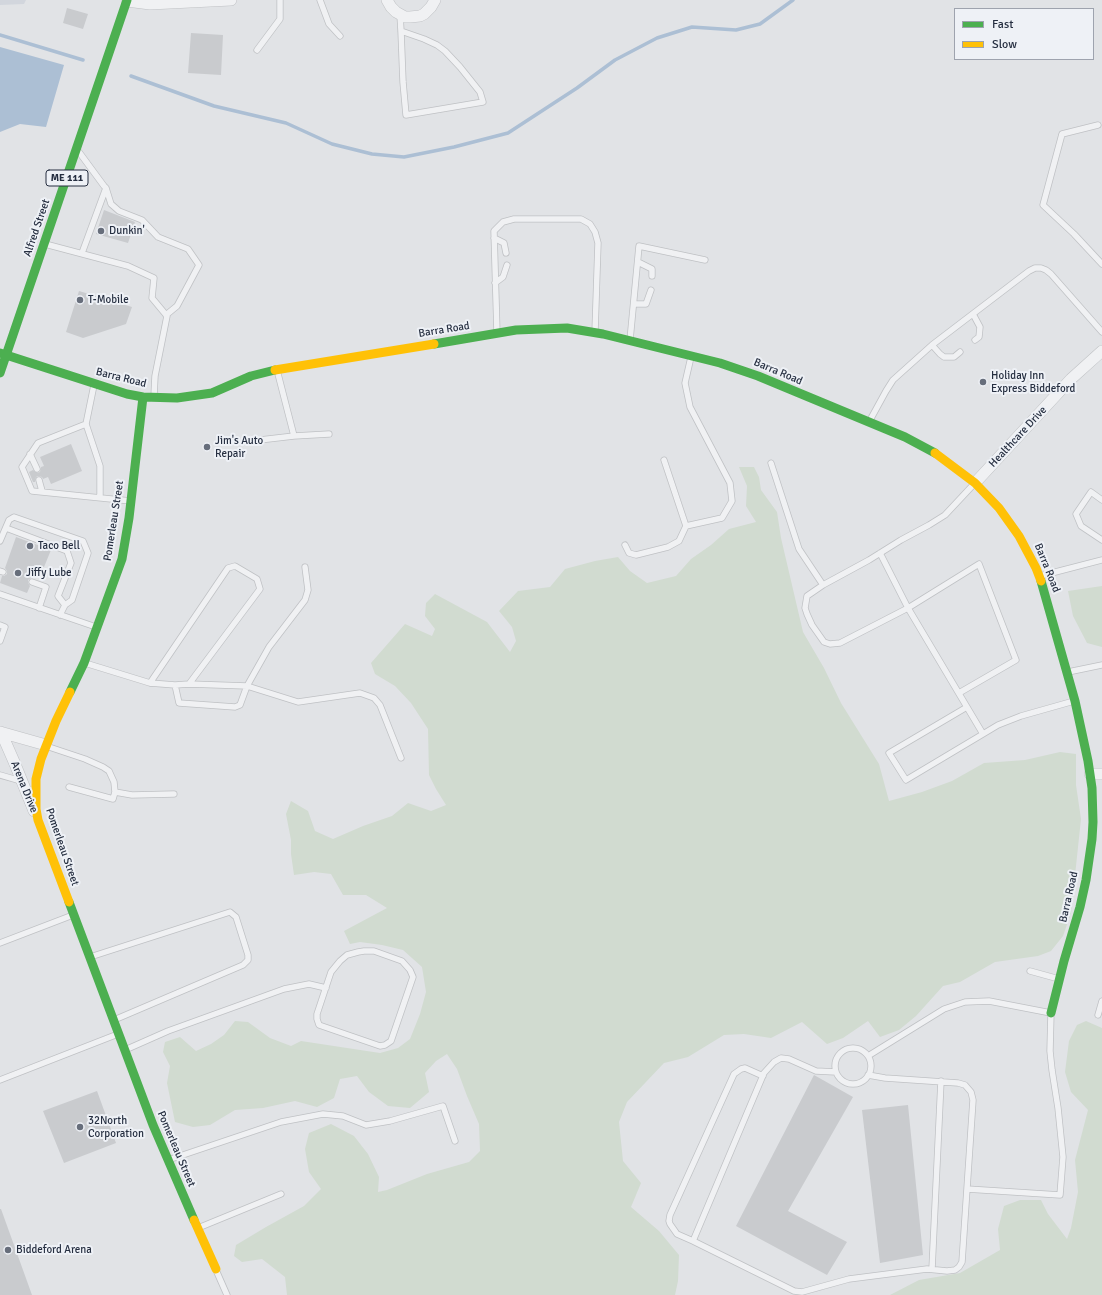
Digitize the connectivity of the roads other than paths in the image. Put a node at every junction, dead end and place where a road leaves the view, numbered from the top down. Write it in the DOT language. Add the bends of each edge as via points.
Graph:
graph roads {
  1 [pos="127,0"];
  2 [pos="231,0"];
  3 [pos="280,0"];
  4 [pos="320,0"];
  5 [pos="387,0"];
  6 [pos="434,0"];
  7 [pos="186,1"];
  8 [pos="400,15"];
  9 [pos="401,31"];
  10 [pos="340,36"];
  11 [pos="256,50"];
  12 [pos="1098,125"];
  13 [pos="76,149"];
  14 [pos="106,188"];
  15 [pos="494,238"];
  16 [pos="45,244"];
  17 [pos="506,253"];
  18 [pos="82,254"];
  19 [pos="705,260"];
  20 [pos="638,262"];
  21 [pos="1102,264"];
  22 [pos="507,265"];
  23 [pos="652,276"];
  24 [pos="495,283"];
  25 [pos="650,290"];
  26 [pos="634,304"];
  27 [pos="973,314"];
  28 [pos="166,315"];
  29 [pos="1102,332"];
  30 [pos="497,333"];
  31 [pos="595,333"];
  32 [pos="975,340"];
  33 [pos="630,341"];
  34 [pos="932,345"];
  35 [pos="960,352"];
  36 [pos="3,354"];
  37 [pos="691,355"];
  38 [pos="1100,355"];
  39 [pos="277,370"];
  40 [pos="0,373"];
  41 [pos="95,384"];
  42 [pos="143,397"];
  43 [pos="153,398"];
  44 [pos="869,422"];
  45 [pos="86,424"];
  46 [pos="329,434"];
  47 [pos="294,436"];
  48 [pos="251,441"];
  49 [pos="30,454"];
  50 [pos="664,460"];
  51 [pos="771,463"];
  52 [pos="36,469"];
  53 [pos="39,480"];
  54 [pos="975,483"];
  55 [pos="42,491"];
  56 [pos="100,497"];
  57 [pos="1102,500"];
  58 [pos="131,501"];
  59 [pos="686,526"];
  60 [pos="6,528"];
  61 [pos="1102,540"];
  62 [pos="0,541"];
  63 [pos="625,545"];
  64 [pos="880,553"];
  65 [pos="1102,560"];
  66 [pos="305,567"];
  67 [pos="1039,576"];
  68 [pos="32,582"];
  69 [pos="823,585"];
  70 [pos="0,594"];
  71 [pos="65,604"];
  72 [pos="39,608"];
  73 [pos="908,608"];
  74 [pos="60,616"];
  75 [pos="0,625"];
  76 [pos="98,628"];
  77 [pos="0,641"];
  78 [pos="84,663"];
  79 [pos="1102,665"];
  80 [pos="1067,672"];
  81 [pos="150,683"];
  82 [pos="189,684"];
  83 [pos="175,685"];
  84 [pos="247,686"];
  85 [pos="959,693"];
  86 [pos="1075,701"];
  87 [pos="967,707"];
  88 [pos="0,732"];
  89 [pos="983,734"];
  90 [pos="46,745"];
  91 [pos="400,758"];
  92 [pos="1090,774"];
  93 [pos="1102,774"];
  94 [pos="0,775"];
  95 [pos="22,781"];
  96 [pos="68,787"];
  97 [pos="115,792"];
  98 [pos="174,794"];
  99 [pos="38,820"];
  100 [pos="73,915"];
  101 [pos="0,943"];
  102 [pos="89,957"];
  103 [pos="1030,971"];
  104 [pos="1059,979"];
  105 [pos="326,988"];
  106 [pos="1102,1001"];
  107 [pos="1051,1013"];
  108 [pos="1098,1015"];
  109 [pos="113,1020"];
  110 [pos="118,1034"];
  111 [pos="124,1050"];
  112 [pos="868,1056"];
  113 [pos="836,1072"];
  114 [pos="868,1075"];
  115 [pos="763,1076"];
  116 [pos="0,1080"];
  117 [pos="941,1081"];
  118 [pos="455,1141"];
  119 [pos="168,1160"];
  120 [pos="967,1190"];
  121 [pos="281,1194"];
  122 [pos="198,1228"];
  123 [pos="693,1241"];
  124 [pos="216,1269"];
  125 [pos="932,1269"];
  126 [pos="227,1295"];
  1 -- 7 [label="street" via="150,4"];
  1 -- 13 [label="street, Alfred Street / ME 111"];
  2 -- 7 [label="street"];
  3 -- 11 [label="lane" via="280,19"];
  4 -- 10 [label="lane" via="330,24"];
  5 -- 8 [label="street" via="393,10"];
  6 -- 8 [label="street" via="430,9 420,16"];
  8 -- 9 [label="lane"];
  9 -- 9 [label="lane" via="406,115 483,102 480,92 445,51 431,42"];
  12 -- 21 [label="lane" via="1062,134 1042,204"];
  13 -- 14 [label="lane"];
  13 -- 16 [label="street, Alfred Street / ME 111"];
  14 -- 18 [label="lane"];
  14 -- 28 [label="lane" via="111,204 119,211 142,220 158,237 188,249 199,265 178,306"];
  15 -- 17 [label="lane" via="504,243"];
  15 -- 24 [label="lane"];
  15 -- 31 [label="lane" via="494,231 503,222 514,219 581,219 590,224 598,243"];
  16 -- 18 [label="lane"];
  16 -- 36 [label="street, Alfred Street / ME 111"];
  18 -- 28 [label="lane" via="128,266 154,278 152,298"];
  19 -- 20 [label="lane" via="640,246"];
  20 -- 23 [label="lane" via="652,269"];
  20 -- 26 [label="lane"];
  22 -- 24 [label="lane" via="503,277"];
  24 -- 30 [label="lane"];
  25 -- 26 [label="lane" via="646,304"];
  26 -- 33 [label="lane"];
  27 -- 29 [label="lane" via="1029,271 1041,268 1051,274"];
  27 -- 32 [label="lane" via="980,327 979,337"];
  27 -- 34 [label="lane"];
  28 -- 43 [label="lane"];
  30 -- 31 [label="street, Barra Road" via="551,328"];
  30 -- 39 [label="street, Barra Road"];
  31 -- 33 [label="street, Barra Road"];
  33 -- 37 [label="street, Barra Road"];
  34 -- 35 [label="lane" via="944,357 954,357"];
  34 -- 44 [label="lane" via="889,385"];
  36 -- 40 [label="street, Alfred Street / ME 111"];
  36 -- 41 [label="street, Barra Road"];
  37 -- 44 [label="street, Barra Road" via="751,373"];
  37 -- 59 [label="lane" via="685,383 690,408 730,483 732,501 722,518"];
  38 -- 54 [label="street, Healthcare Drive" via="1071,379"];
  39 -- 43 [label="street, Barra Road" via="251,376 203,395"];
  39 -- 47 [label="lane"];
  41 -- 42 [label="street, Barra Road"];
  41 -- 45 [label="lane"];
  42 -- 43 [label="street, Barra Road"];
  42 -- 58 [label="street, Pomerleau Street"];
  44 -- 54 [label="street, Barra Road" via="929,449"];
  45 -- 49 [label="lane" via="38,443"];
  45 -- 56 [label="lane" via="100,466"];
  46 -- 47 [label="lane"];
  47 -- 48 [label="lane"];
  49 -- 52 [label="lane"];
  49 -- 55 [label="lane" via="22,466 32,491"];
  50 -- 59 [label="lane"];
  51 -- 69 [label="lane" via="799,549"];
  53 -- 55 [label="lane"];
  54 -- 64 [label="lane" via="945,515"];
  54 -- 67 [label="street, Barra Road" via="1007,518 1023,542"];
  55 -- 56 [label="lane"];
  56 -- 58 [label="lane"];
  57 -- 61 [label="lane" via="1090,492 1076,514 1081,526"];
  58 -- 76 [label="street, Pomerleau Street" via="122,559"];
  59 -- 63 [label="lane" via="679,540 668,547 636,555 629,552"];
  60 -- 62 [label="lane"];
  60 -- 71 [label="lane" via="67,551 71,563 58,596"];
  60 -- 71 [label="lane" via="9,520 14,517 82,541 88,553 72,600"];
  64 -- 69 [label="lane"];
  64 -- 73 [label="lane"];
  65 -- 67 [label="lane"];
  66 -- 84 [label="lane" via="308,590 305,600 269,647"];
  67 -- 80 [label="street, Barra Road"];
  68 -- 72 [label="lane" via="46,587"];
  69 -- 73 [label="lane" via="807,596 805,608 818,635 830,644 840,643"];
  70 -- 72 [label="lane"];
  71 -- 74 [label="lane"];
  72 -- 74 [label="lane"];
  73 -- 85 [label="lane"];
  73 -- 85 [label="lane" via="979,564 1016,660"];
  74 -- 76 [label="lane"];
  75 -- 77 [label="lane" via="5,627"];
  76 -- 78 [label="street, Pomerleau Street"];
  78 -- 81 [label="lane"];
  78 -- 90 [label="street, Pomerleau Street"];
  79 -- 80 [label="lane"];
  80 -- 86 [label="street, Barra Road"];
  81 -- 82 [label="lane" via="228,568 235,566 257,579 260,589"];
  81 -- 83 [label="lane"];
  82 -- 83 [label="lane"];
  82 -- 84 [label="lane"];
  83 -- 84 [label="lane" via="179,703 235,707 240,705"];
  84 -- 91 [label="lane" via="298,702 360,693 374,698 380,705"];
  85 -- 87 [label="lane"];
  86 -- 89 [label="lane" via="1021,716"];
  86 -- 92 [label="street, Barra Road"];
  87 -- 89 [label="lane"];
  87 -- 89 [label="lane" via="888,753 906,780"];
  88 -- 90 [label="street, Arena Drive"];
  88 -- 95 [label="street, Arena Drive"];
  90 -- 97 [label="lane" via="103,767 114,782"];
  90 -- 99 [label="street, Pomerleau Street" via="36,779"];
  92 -- 93 [label="street"];
  92 -- 104 [label="street, Barra Road" via="1092,834 1086,880"];
  94 -- 95 [label="lane"];
  95 -- 99 [label="street, Arena Drive"];
  96 -- 97 [label="lane" via="113,799"];
  97 -- 98 [label="lane" via="132,795"];
  99 -- 100 [label="street, Pomerleau Street"];
  100 -- 101 [label="lane"];
  100 -- 102 [label="street, Pomerleau Street"];
  102 -- 109 [label="street, Pomerleau Street"];
  102 -- 109 [label="lane" via="230,912 236,916 248,955 248,960 243,965"];
  103 -- 104 [label="lane"];
  104 -- 107 [label="street, Barra Road"];
  105 -- 105 [label="lane" via="316,1019 320,1025 380,1046 391,1041 413,977 402,961 374,951 364,951 347,955 340,961 331,972"];
  105 -- 111 [label="lane" via="309,984 284,989 168,1031"];
  106 -- 108 [label="lane"];
  107 -- 112 [label="lane" via="988,1001 965,1002 944,1009"];
  107 -- 120 [label="lane" via="1051,1057 1063,1157 1060,1195"];
  109 -- 110 [label="street, Pomerleau Street"];
  110 -- 111 [label="street, Pomerleau Street"];
  110 -- 116 [label="lane"];
  111 -- 119 [label="street, Pomerleau Street"];
  112 -- 113 [label="lane" via="858,1048 846,1050 837,1057"];
  112 -- 114 [label="lane" via="871,1068"];
  113 -- 114 [label="lane" via="840,1079 851,1084 862,1081"];
  113 -- 115 [label="lane" via="816,1071 789,1058 781,1058 774,1062"];
  114 -- 117 [label="lane"];
  115 -- 123 [label="lane"];
  115 -- 123 [label="lane" via="745,1068 734,1074 670,1216 670,1224 677,1234"];
  117 -- 120 [label="lane" via="965,1085 972,1092"];
  117 -- 125 [label="lane"];
  118 -- 119 [label="lane" via="443,1106 366,1125 343,1116 322,1114 281,1122"];
  119 -- 122 [label="street, Pomerleau Street"];
  120 -- 125 [label="lane" via="962,1262 955,1270"];
  121 -- 122 [label="lane"];
  122 -- 124 [label="street, Pomerleau Street"];
  123 -- 125 [label="lane" via="794,1291 802,1292 849,1279"];
  124 -- 126 [label="lane"];
}
